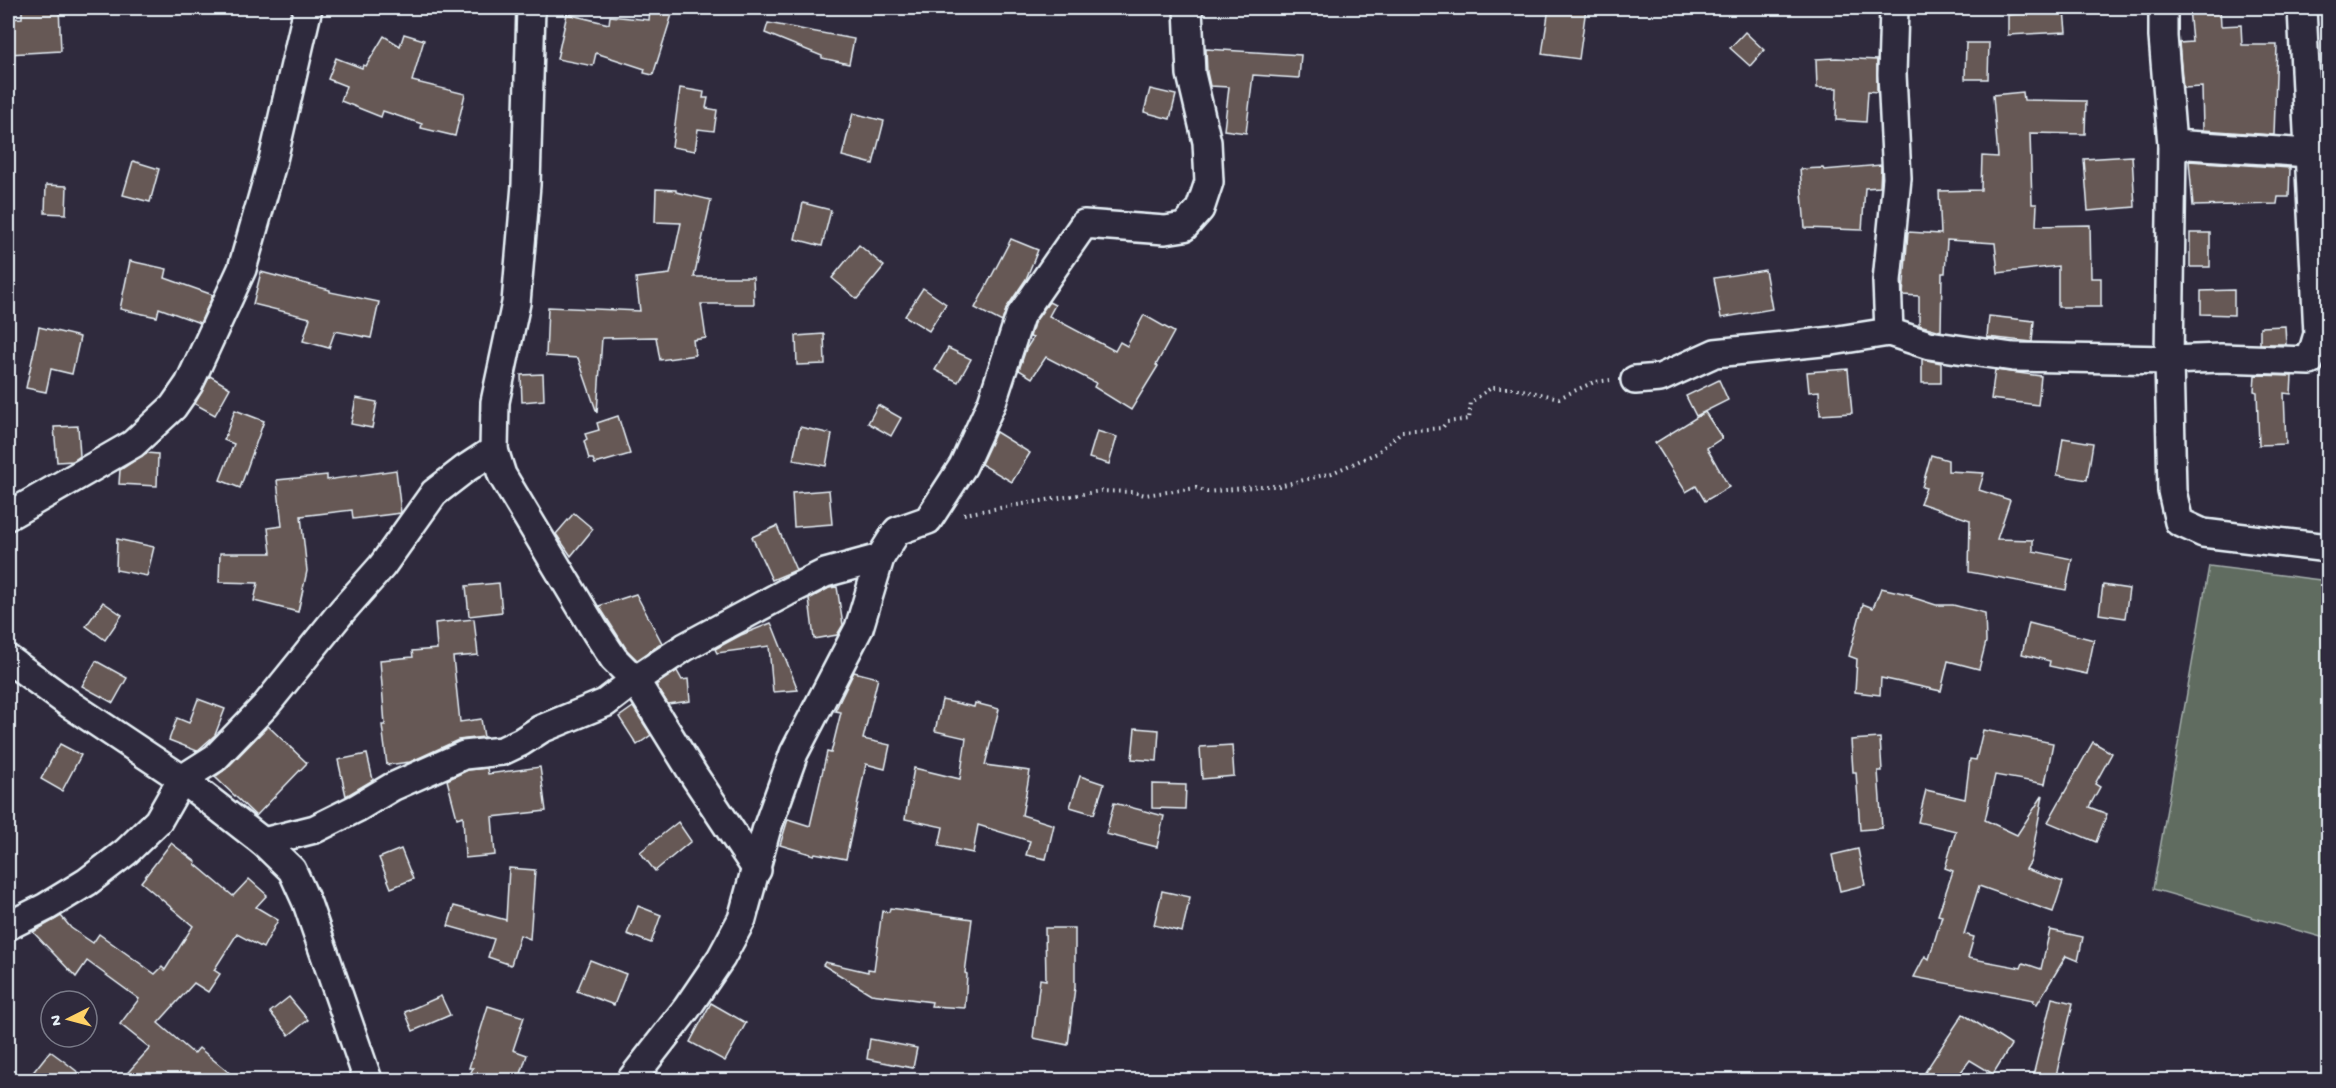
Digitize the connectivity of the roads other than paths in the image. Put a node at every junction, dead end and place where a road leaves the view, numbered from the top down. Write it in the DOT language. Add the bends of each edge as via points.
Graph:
graph roads {
  1 [pos="308,8"];
  2 [pos="531,8"];
  3 [pos="1188,8"];
  4 [pos="1894,8"];
  5 [pos="2163,8"];
  6 [pos="2302,8"];
  7 [pos="2172,144"];
  8 [pos="2319,153"];
  9 [pos="1889,332"];
  10 [pos="2169,360"];
  11 [pos="1635,380"];
  12 [pos="494,450"];
  13 [pos="8,516"];
  14 [pos="2328,549"];
  15 [pos="880,558"];
  16 [pos="8,659"];
  17 [pos="635,680"];
  18 [pos="182,778"];
  19 [pos="263,842"];
  20 [pos="757,870"];
  21 [pos="8,926"];
  22 [pos="368,1080"];
  23 [pos="631,1080"];
  1 -- 13 [label="street" via="243,269 189,384 173,407 133,444"];
  2 -- 12 [label="street" via="526,185 517,291 495,402"];
  3 -- 15 [label="street" via="1191,74 1207,142 1209,182 1200,209 1184,227 1165,230 1084,224 1020,316 992,402 963,466 928,520 897,531"];
  4 -- 9 [label="street" via="1892,74 1897,178 1887,281"];
  5 -- 7 [label="street"];
  6 -- 8 [label="street"];
  7 -- 8 [label="street"];
  7 -- 10 [label="street"];
  8 -- 10 [label="street" via="2318,334 2310,361"];
  9 -- 10 [label="street" via="1929,345 2013,357"];
  9 -- 11 [label="street" via="1715,353 1660,378"];
  10 -- 14 [label="street" via="2172,491 2179,522 2203,533"];
  12 -- 17 [label="street" via="502,475 596,632 614,659"];
  12 -- 18 [label="street" via="434,494 382,566 266,705 214,758"];
  15 -- 17 [label="street" via="825,573 685,647"];
  15 -- 20 [label="street" via="859,628 794,753 766,831"];
  16 -- 18 [label="street"];
  17 -- 19 [label="street" via="605,704 541,729 502,751 464,755 392,787 315,829"];
  17 -- 20 [label="street"];
  18 -- 19 [label="street"];
  18 -- 21 [label="street" via="158,821 126,852 87,882"];
  19 -- 22 [label="street" via="292,870 307,903"];
  20 -- 23 [label="street" via="742,919 721,958"];
}
